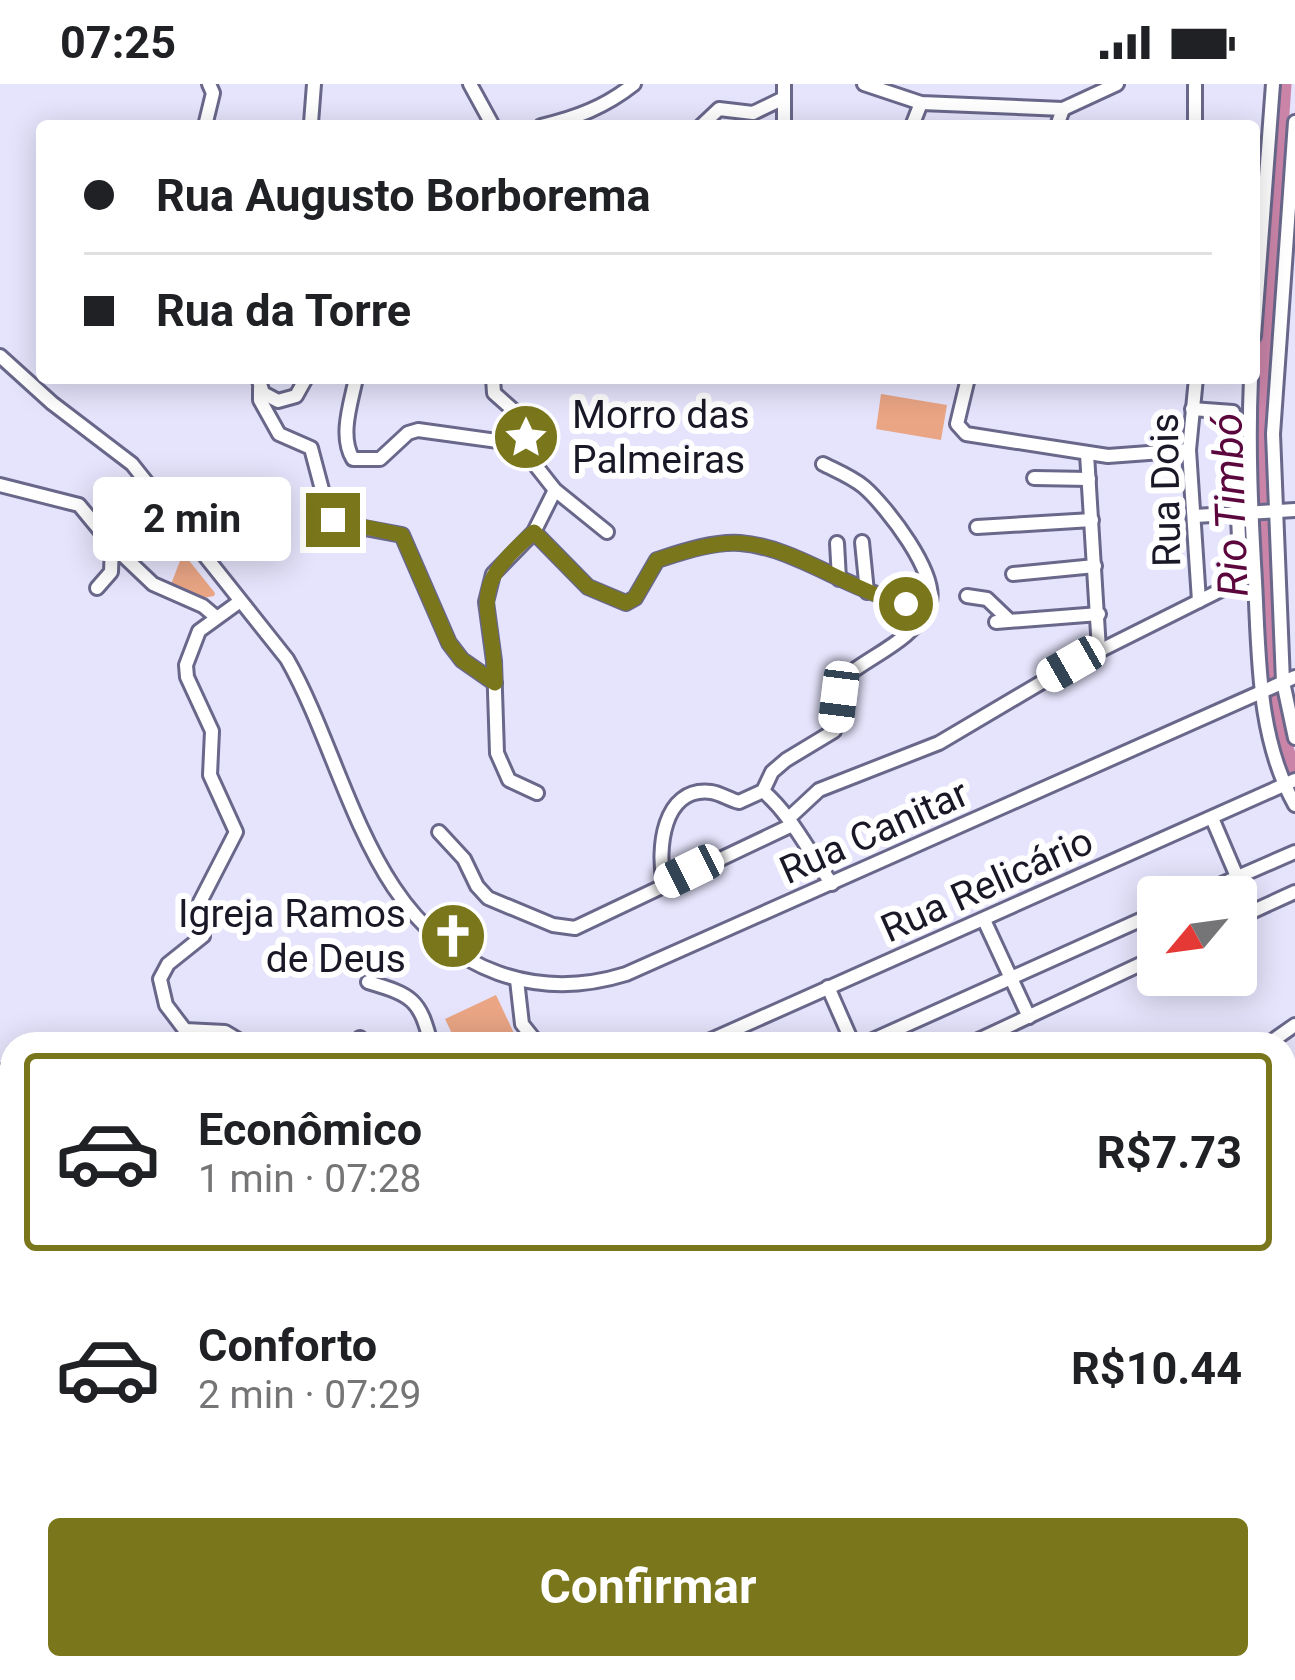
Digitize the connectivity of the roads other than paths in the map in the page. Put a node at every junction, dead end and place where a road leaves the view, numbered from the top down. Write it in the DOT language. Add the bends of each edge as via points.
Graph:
graph roads {
  1 [pos="209,84"];
  2 [pos="314,84"];
  3 [pos="470,84"];
  4 [pos="634,84"];
  5 [pos="864,84"];
  6 [pos="1117,84"];
  7 [pos="1195,84"];
  8 [pos="1273,84"];
  9 [pos="784,91"];
  10 [pos="921,103"];
  11 [pos="1064,109"];
  12 [pos="206,120"];
  13 [pos="311,120"];
  14 [pos="491,120"];
  15 [pos="562,120"];
  16 [pos="707,120"];
  17 [pos="914,120"];
  18 [pos="1059,120"];
  19 [pos="1195,120"];
  20 [pos="1295,122"];
  21 [pos="1260,256"];
  22 [pos="0,356"];
  23 [pos="259,384"];
  24 [pos="260,384"];
  25 [pos="303,384"];
  26 [pos="355,384"];
  27 [pos="493,384"];
  28 [pos="966,384"];
  29 [pos="1195,384"];
  30 [pos="1252,384"];
  31 [pos="1192,409"];
  32 [pos="512,443"];
  33 [pos="1189,451"];
  34 [pos="1087,454"];
  35 [pos="823,464"];
  36 [pos="1034,478"];
  37 [pos="1089,478"];
  38 [pos="0,485"];
  39 [pos="555,490"];
  40 [pos="1295,510"];
  41 [pos="1273,511"];
  42 [pos="1248,512"];
  43 [pos="1195,516"];
  44 [pos="1092,520"];
  45 [pos="976,527"];
  46 [pos="534,532"];
  47 [pos="607,532"];
  48 [pos="862,542"];
  49 [pos="837,543"];
  50 [pos="112,545"];
  51 [pos="1095,566"];
  52 [pos="1013,574"];
  53 [pos="839,579"];
  54 [pos="97,588"];
  55 [pos="867,592"];
  56 [pos="967,596"];
  57 [pos="1198,601"];
  58 [pos="238,602"];
  59 [pos="929,605"];
  60 [pos="1099,614"];
  61 [pos="217,617"];
  62 [pos="1100,650"];
  63 [pos="495,683"];
  64 [pos="1277,684"];
  65 [pos="1295,738"];
  66 [pos="1289,783"];
  67 [pos="763,790"];
  68 [pos="537,793"];
  69 [pos="1295,805"];
  70 [pos="1212,818"];
  71 [pos="791,821"];
  72 [pos="439,832"];
  73 [pos="1295,852"];
  74 [pos="1237,876"];
  75 [pos="1239,876"];
  76 [pos="664,884"];
  77 [pos="832,884"];
  78 [pos="1295,892"];
  79 [pos="1257,910"];
  80 [pos="984,920"];
  81 [pos="1137,921"];
  82 [pos="1137,966"];
  83 [pos="1011,978"];
  84 [pos="517,980"];
  85 [pos="368,982"];
  86 [pos="828,987"];
  87 [pos="1029,1017"];
  88 [pos="225,1032"];
  89 [pos="428,1032"];
  90 [pos="528,1032"];
  91 [pos="729,1032"];
  92 [pos="848,1032"];
  93 [pos="891,1032"];
  94 [pos="996,1032"];
  1 -- 12 [label="street"];
  2 -- 13 [label="street"];
  3 -- 14 [label="street"];
  4 -- 15 [label="street"];
  5 -- 10 [label="street"];
  6 -- 11 [label="street"];
  7 -- 19 [label="street"];
  8 -- 21 [label="street"];
  9 -- 16 [label="street" via="753,113 718,109"];
  10 -- 11 [label="street"];
  10 -- 17 [label="street"];
  11 -- 18 [label="street"];
  20 -- 41 [label="street"];
  22 -- 58 [label="street, Rua Canitar" via="132,464"];
  23 -- 63 [label="street" via="279,434 311,448 329,517 402,535 449,643"];
  24 -- 25 [label="street" via="273,400 289,400"];
  26 -- 32 [label="street" via="347,441 357,460 384,457 418,430"];
  27 -- 32 [label="street" via="521,417"];
  28 -- 34 [label="street" via="961,431"];
  29 -- 31 [label="street, Rua Dois"];
  30 -- 42 [label="street"];
  31 -- 33 [label="street, Rua Dois"];
  31 -- 42 [label="street" via="1233,412"];
  32 -- 39 [label="street"];
  33 -- 34 [label="street"];
  33 -- 43 [label="street, Rua Dois"];
  34 -- 37 [label="street"];
  35 -- 59 [label="street" via="866,489 891,518 923,567"];
  36 -- 37 [label="street"];
  37 -- 44 [label="street"];
  38 -- 50 [label="street" via="76,504"];
  39 -- 46 [label="street"];
  39 -- 47 [label="street"];
  40 -- 41 [label="street"];
  41 -- 42 [label="street"];
  41 -- 64 [label="street"];
  42 -- 43 [label="street"];
  42 -- 57 [label="street" via="1243,574"];
  42 -- 64 [label="street"];
  43 -- 57 [label="street, Rua Dois"];
  44 -- 45 [label="street"];
  44 -- 51 [label="street"];
  46 -- 53 [label="street" via="588,587 626,603 663,557 715,544 748,544"];
  46 -- 63 [label="street" via="487,588"];
  48 -- 55 [label="street"];
  49 -- 53 [label="street"];
  50 -- 54 [label="street" via="111,572"];
  50 -- 61 [label="street" via="154,584"];
  51 -- 52 [label="street"];
  51 -- 60 [label="street"];
  53 -- 55 [label="street"];
  55 -- 59 [label="street"];
  56 -- 60 [label="street" via="987,599 1003,621"];
  57 -- 62 [label="street"];
  58 -- 61 [label="street"];
  58 -- 84 [label="street, Rua Canitar" via="305,692 334,770 404,900 455,952"];
  59 -- 67 [label="street" via="892,647 845,677 831,734 779,765"];
  60 -- 62 [label="street"];
  61 -- 88 [label="street" via="199,631 186,671 212,731 210,775 236,832 200,902 202,936 161,972 160,987 185,1030"];
  62 -- 71 [label="street" via="939,742 819,790"];
  63 -- 68 [label="street" via="499,760 509,780"];
  64 -- 65 [label="street"];
  64 -- 66 [label="street"];
  64 -- 77 [label="street, Rua Canitar"];
  66 -- 69 [label="street"];
  66 -- 70 [label="street, Rua Relicário"];
  67 -- 71 [label="street"];
  67 -- 76 [label="street" via="739,802 710,792 676,806 660,848"];
  70 -- 74 [label="street"];
  70 -- 80 [label="street, Rua Relicário"];
  71 -- 76 [label="street"];
  71 -- 77 [label="street"];
  72 -- 76 [label="street" via="484,895 563,928"];
  73 -- 75 [label="street"];
  77 -- 84 [label="street, Rua Canitar" via="607,980"];
  78 -- 79 [label="street"];
  80 -- 83 [label="street"];
  80 -- 86 [label="street, Rua Relicário"];
  81 -- 83 [label="street"];
  82 -- 87 [label="street"];
  83 -- 87 [label="street"];
  83 -- 93 [label="street"];
  84 -- 90 [label="street"];
  85 -- 89 [label="street" via="416,1002"];
  86 -- 91 [label="street, Rua Relicário"];
  86 -- 92 [label="street"];
  87 -- 94 [label="street"];
}
